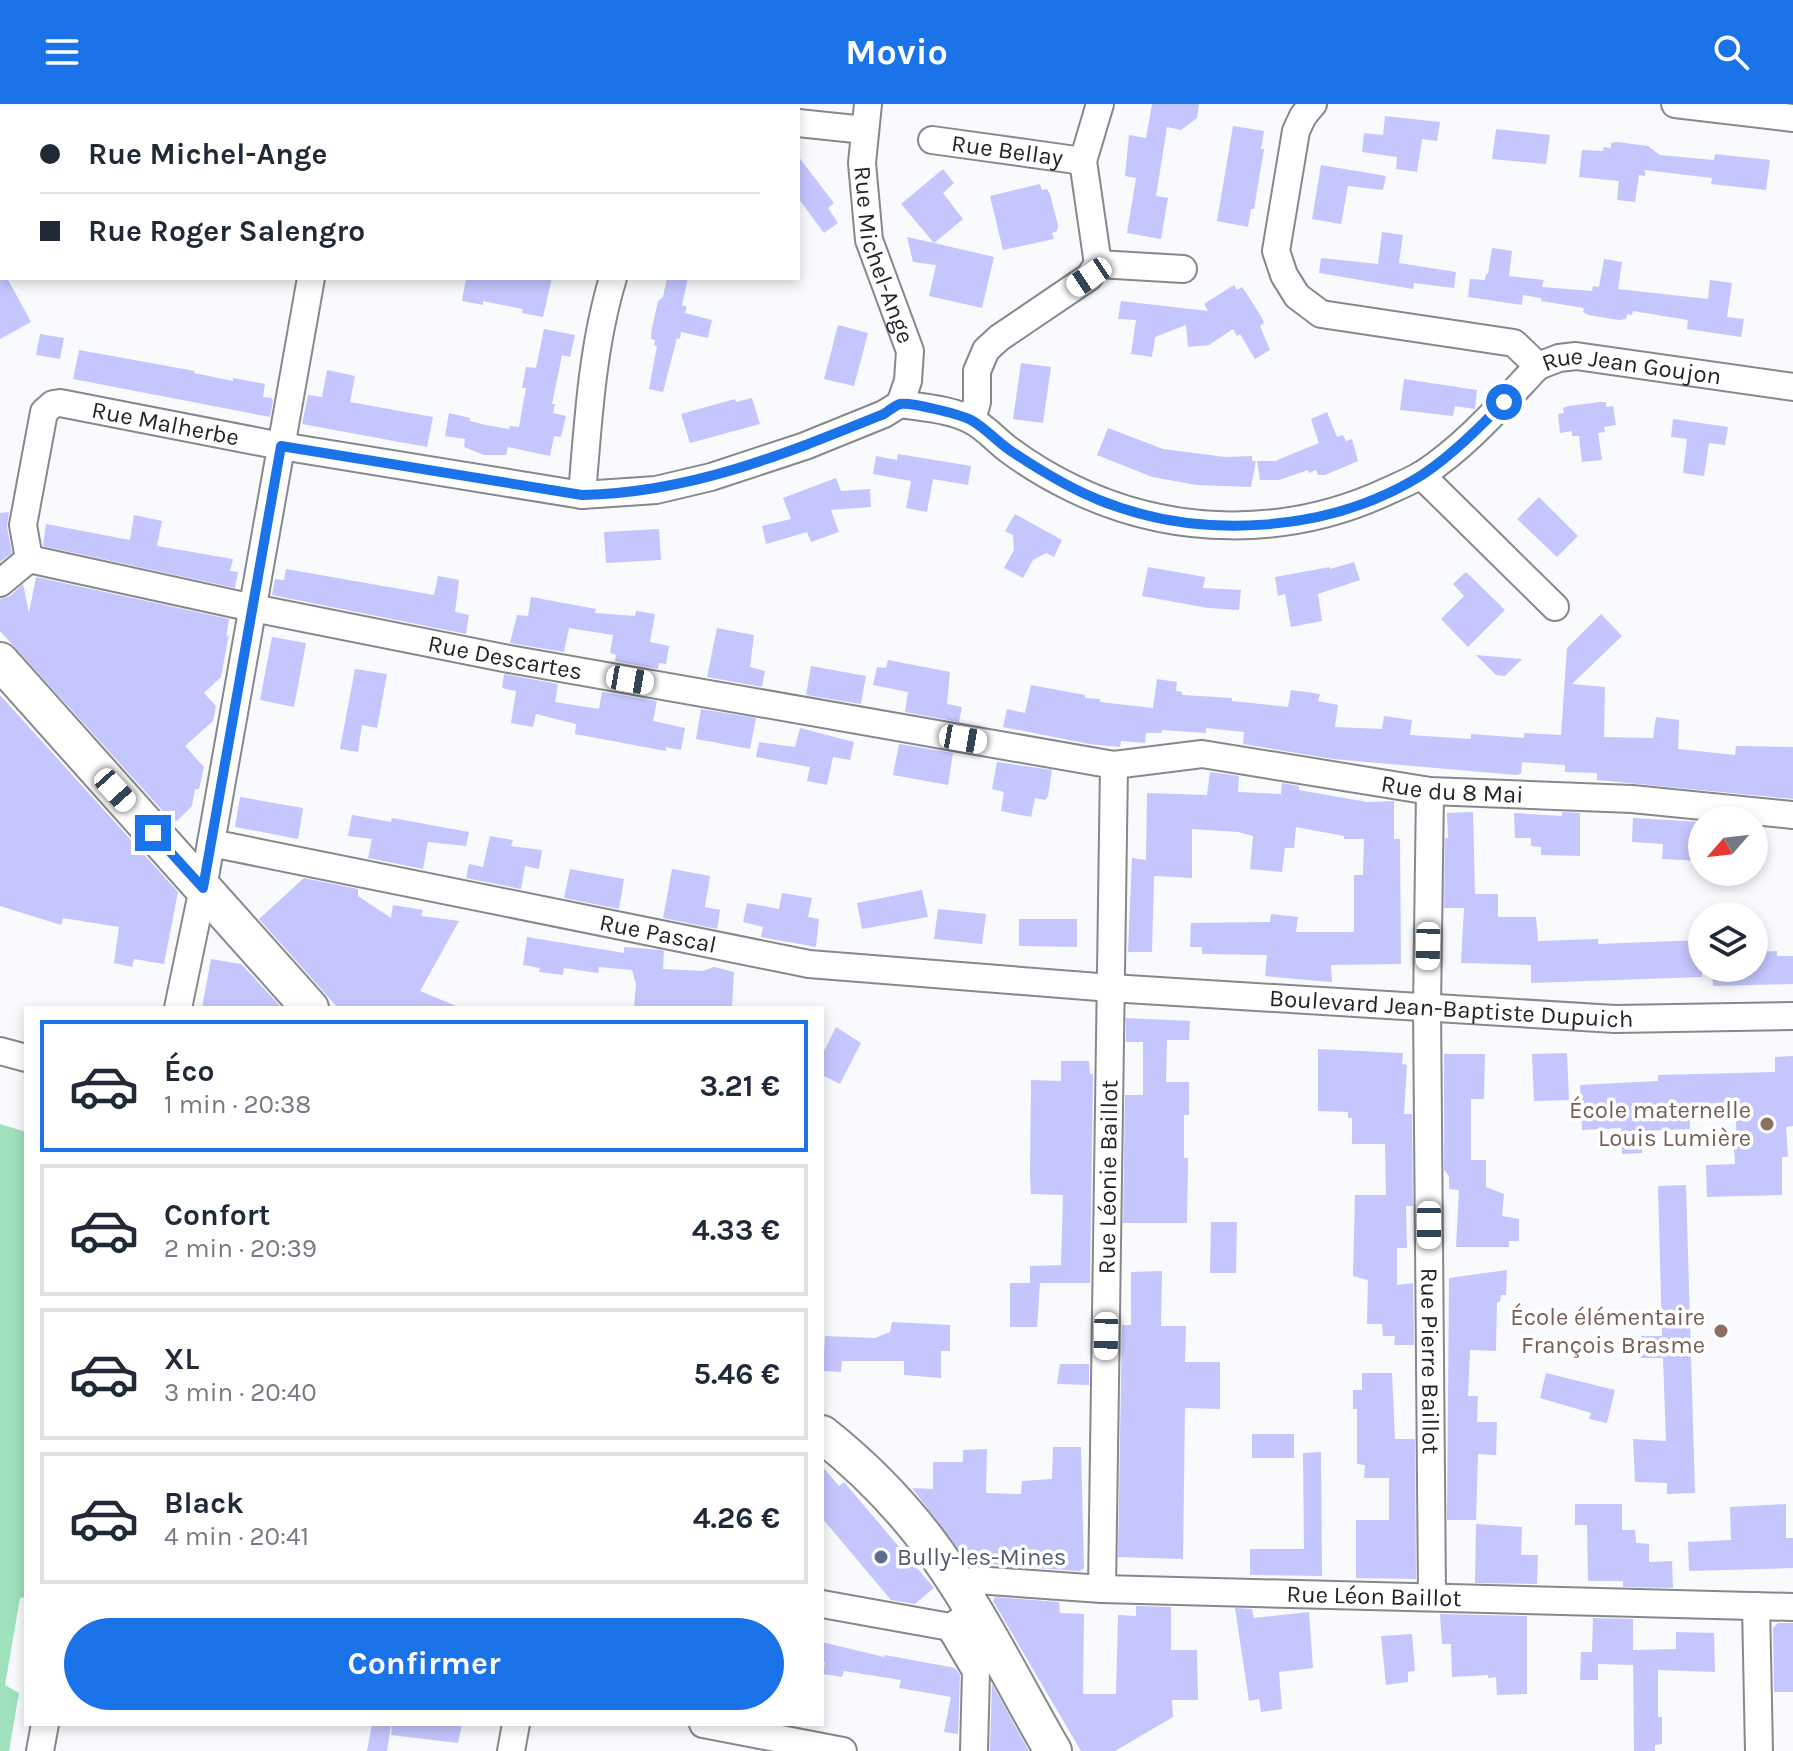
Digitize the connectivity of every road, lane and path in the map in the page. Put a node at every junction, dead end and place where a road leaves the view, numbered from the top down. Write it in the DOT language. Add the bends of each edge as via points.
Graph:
graph roads {
  1 [pos="1100,104"];
  2 [pos="1675,104"];
  3 [pos="1308,110"];
  4 [pos="866,117"];
  5 [pos="1793,118"];
  6 [pos="800,123"];
  7 [pos="932,140"];
  8 [pos="1083,161"];
  9 [pos="1098,264"];
  10 [pos="1183,269"];
  11 [pos="311,280"];
  12 [pos="612,280"];
  13 [pos="1538,366"];
  14 [pos="1793,387"];
  15 [pos="900,404"];
  16 [pos="972,420"];
  17 [pos="281,446"];
  18 [pos="1421,475"];
  19 [pos="582,495"];
  20 [pos="29,559"];
  21 [pos="0,583"];
  22 [pos="1555,607"];
  23 [pos="253,608"];
  24 [pos="0,661"];
  25 [pos="1114,765"];
  26 [pos="1430,791"];
  27 [pos="1793,815"];
  28 [pos="211,843"];
  29 [pos="203,888"];
  30 [pos="1111,988"];
  31 [pos="178,1006"];
  32 [pos="308,1006"];
  33 [pos="1427,1007"];
  34 [pos="1793,1016"];
  35 [pos="0,1051"];
  36 [pos="24,1057"];
  37 [pos="824,1436"];
  38 [pos="1102,1589"];
  39 [pos="1432,1597"];
  40 [pos="824,1604"];
  41 [pos="1756,1606"];
  42 [pos="1793,1607"];
  43 [pos="960,1609"];
  44 [pos="45,1726"];
  45 [pos="516,1726"];
  46 [pos="713,1726"];
  47 [pos="40,1751"];
  48 [pos="511,1751"];
  49 [pos="843,1751"];
  50 [pos="974,1751"];
  51 [pos="1053,1751"];
  52 [pos="1759,1751"];
  1 -- 8 [label="street"];
  2 -- 5 [label="street"];
  3 -- 13 [label="street, Rue Jean Goujon" via="1296,131 1276,251 1297,296 1321,314 1514,343"];
  4 -- 6 [label="street"];
  4 -- 15 [label="street, Rue Michel-Ange" via="862,163 869,240 910,351"];
  7 -- 8 [label="street, Rue Bellay"];
  8 -- 9 [label="street"];
  9 -- 10 [label="street"];
  9 -- 16 [label="street" via="1089,277 986,350 977,371"];
  11 -- 17 [label="street"];
  12 -- 19 [label="street" via="590,400"];
  13 -- 14 [label="street, Rue Jean Goujon" via="1576,356"];
  13 -- 18 [label="street" via="1487,420"];
  15 -- 16 [label="street"];
  15 -- 19 [label="street, Rue Malherbe" via="805,446 711,477 656,490"];
  16 -- 18 [label="street" via="1069,487 1137,514 1173,521 1256,526 1319,516"];
  17 -- 19 [label="street, Rue Malherbe"];
  17 -- 20 [label="street, Rue Malherbe" via="53,404 44,412 23,525"];
  17 -- 23 [label="street"];
  18 -- 22 [label="street"];
  20 -- 21 [label="street"];
  20 -- 23 [label="street, Rue Descartes"];
  23 -- 25 [label="street, Rue Descartes" via="509,659"];
  23 -- 28 [label="street"];
  24 -- 29 [label="street"];
  25 -- 26 [label="street, Rue du 8 Mai" via="1202,754"];
  25 -- 30 [label="street, Rue Léonie Baillot"];
  26 -- 27 [label="street, Rue du 8 Mai" via="1632,799"];
  26 -- 33 [label="street, Rue Pierre Baillot"];
  28 -- 29 [label="street"];
  28 -- 30 [label="street, Rue Pascal" via="809,964"];
  29 -- 31 [label="street"];
  29 -- 32 [label="street"];
  30 -- 33 [label="street, Boulevard Jean-Baptiste Dupuich"];
  30 -- 38 [label="street, Rue Léonie Baillot"];
  33 -- 34 [label="street, Boulevard Jean-Baptiste Dupuich" via="1615,1019"];
  33 -- 39 [label="street, Rue Pierre Baillot"];
  35 -- 36 [label="street"];
  37 -- 43 [label="street" via="868,1473 926,1538"];
  38 -- 39 [label="street, Rue Léon Baillot"];
  38 -- 43 [label="street, Rue Léon Baillot" via="976,1580"];
  39 -- 41 [label="street, Rue Léon Baillot"];
  40 -- 43 [label="street, Rue Léon Baillot"];
  41 -- 42 [label="street, Rue Léon Baillot"];
  41 -- 52 [label="street"];
  43 -- 50 [label="street" via="976,1671"];
  43 -- 51 [label="street"];
  44 -- 47 [label="street"];
  45 -- 48 [label="street"];
  46 -- 49 [label="street"];
}
